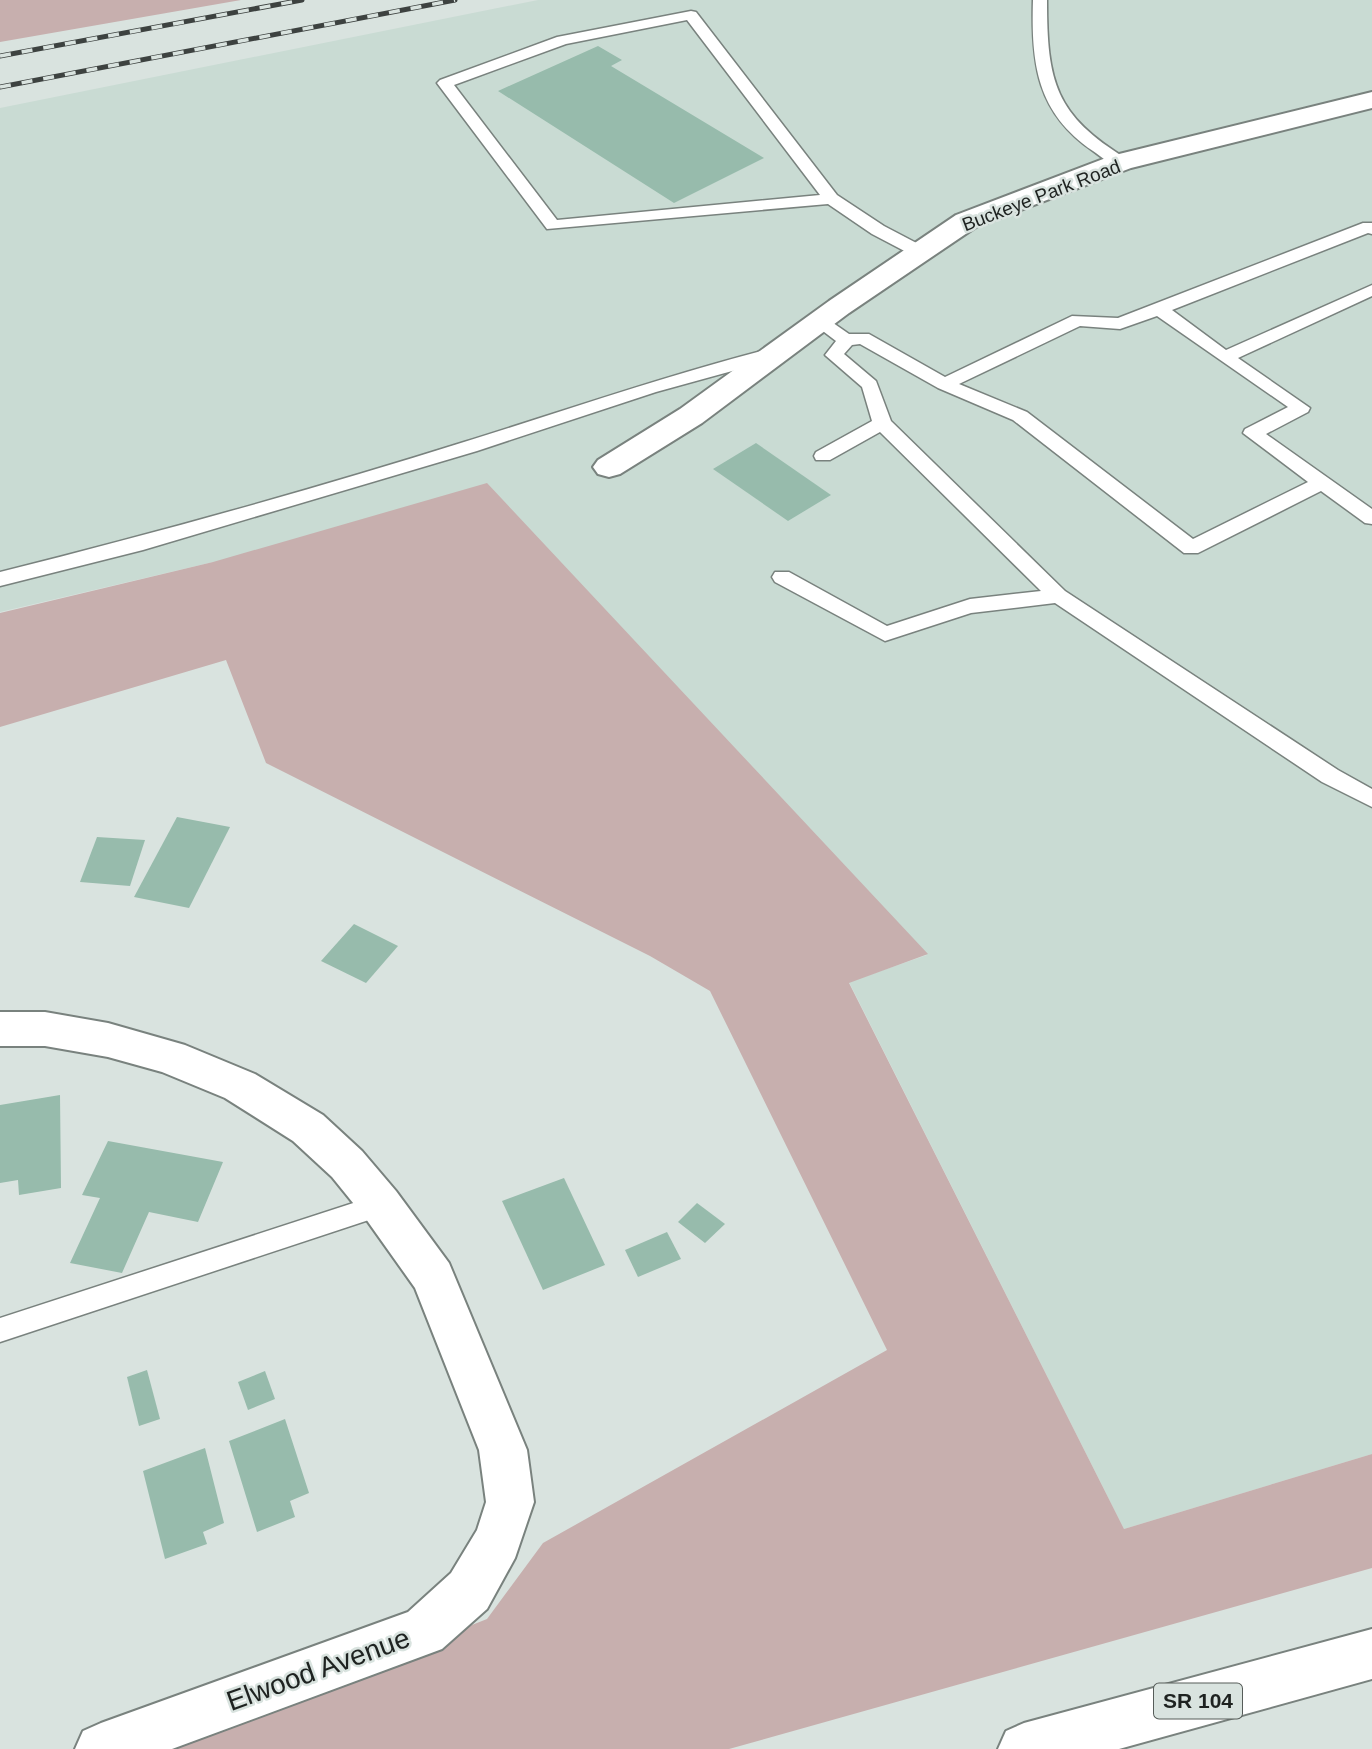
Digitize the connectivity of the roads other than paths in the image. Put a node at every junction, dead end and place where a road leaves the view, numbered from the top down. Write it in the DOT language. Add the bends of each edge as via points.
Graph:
graph roads {
  1 [pos="1040,0"];
  2 [pos="1372,100"];
  3 [pos="1121,162"];
  4 [pos="831,200"];
  5 [pos="1372,229"];
  6 [pos="920,252"];
  7 [pos="1372,290"];
  8 [pos="1160,309"];
  9 [pos="820,322"];
  10 [pos="846,340"];
  11 [pos="776,353"];
  12 [pos="1225,357"];
  13 [pos="944,384"];
  14 [pos="882,423"];
  15 [pos="823,456"];
  16 [pos="609,467"];
  17 [pos="1322,482"];
  18 [pos="1372,519"];
  19 [pos="782,577"];
  20 [pos="0,579"];
  21 [pos="1058,596"];
  22 [pos="1372,799"];
  23 [pos="0,1029"];
  24 [pos="381,1205"];
  25 [pos="0,1330"];
  26 [pos="1372,1654"];
  27 [pos="102,1749"];
  28 [pos="1024,1749"];
  1 -- 3 [label="lane" via="1039,44 1051,92 1068,122"];
  2 -- 3 [label="main road, Buckeye Park Road"];
  3 -- 6 [label="main road, Buckeye Park Road" via="966,220"];
  4 -- 4 [label="lane" via="553,225 445,83 562,40 691,15"];
  4 -- 6 [label="lane"];
  5 -- 8 [label="lane"];
  6 -- 9 [label="main road, Buckeye Park Road"];
  7 -- 12 [label="lane"];
  8 -- 12 [label="lane"];
  8 -- 13 [label="lane" via="1120,324 1078,320"];
  9 -- 10 [label="lane"];
  9 -- 11 [label="main road, Buckeye Park Road"];
  10 -- 13 [label="lane" via="863,338"];
  10 -- 14 [label="lane" via="834,355 870,385"];
  11 -- 16 [label="main road, Buckeye Park Road" via="691,416"];
  11 -- 20 [label="lane" via="136,545"];
  12 -- 17 [label="lane" via="1301,408 1252,433"];
  13 -- 17 [label="lane" via="1020,416 1191,548"];
  14 -- 15 [label="lane"];
  14 -- 21 [label="lane"];
  17 -- 18 [label="lane"];
  19 -- 21 [label="lane" via="885,634 970,606"];
  21 -- 22 [label="lane"];
  23 -- 24 [label="main road, Elwood Avenue" via="46,1030 108,1040 170,1057 240,1086 308,1128 347,1164"];
  24 -- 25 [label="lane"];
  24 -- 27 [label="main road, Elwood Avenue" via="433,1277 503,1450 510,1502 498,1541 469,1591 424,1631"];
  26 -- 28 [label="main road, SR 104"];
}
